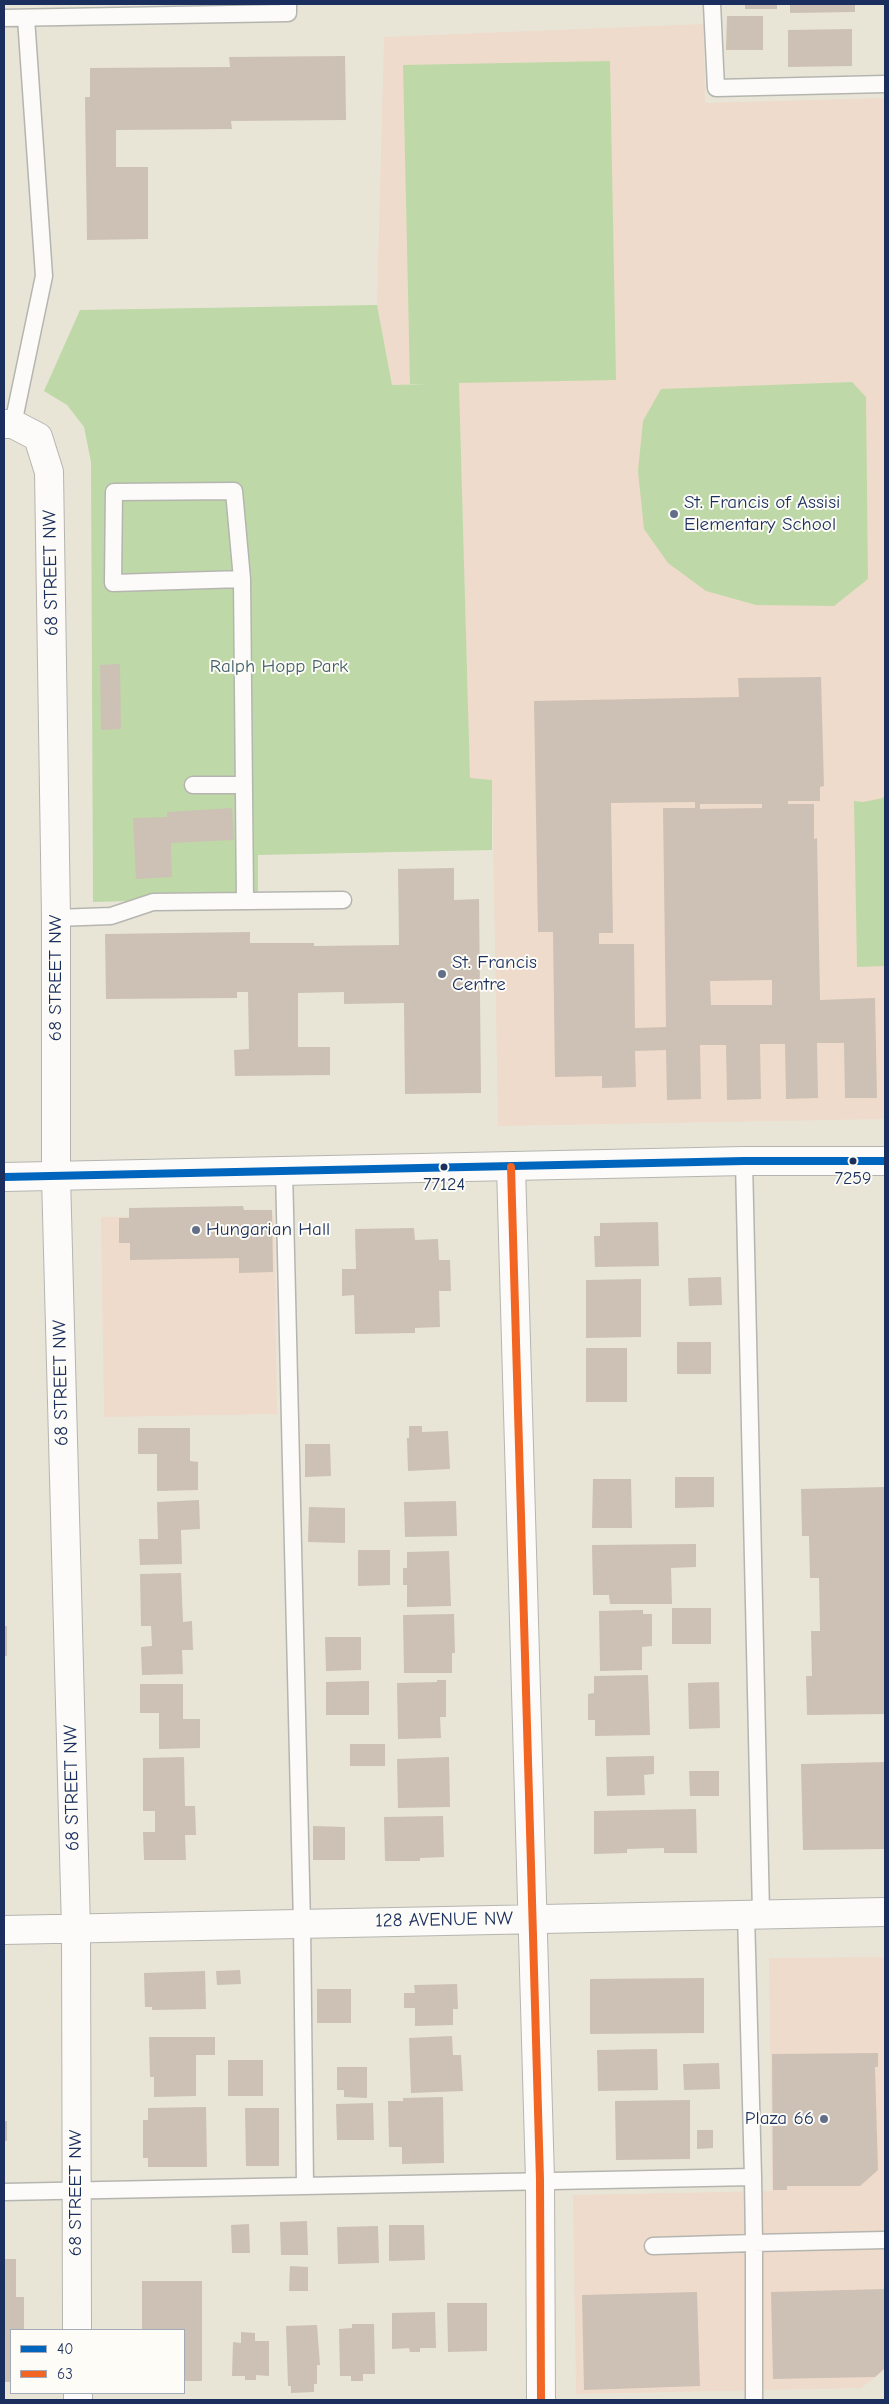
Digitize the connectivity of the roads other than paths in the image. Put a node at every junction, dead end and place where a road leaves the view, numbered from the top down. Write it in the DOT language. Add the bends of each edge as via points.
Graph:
graph roads {
  1 [pos="288,4"];
  2 [pos="712,4"];
  3 [pos="4,18"];
  4 [pos="26,18"];
  5 [pos="885,84"];
  6 [pos="8,424"];
  7 [pos="242,579"];
  8 [pos="192,785"];
  9 [pos="244,785"];
  10 [pos="343,900"];
  11 [pos="245,901"];
  12 [pos="56,918"];
  13 [pos="744,1161"];
  14 [pos="885,1161"];
  15 [pos="511,1167"];
  16 [pos="284,1170"];
  17 [pos="56,1176"];
  18 [pos="4,1177"];
  19 [pos="885,1912"];
  20 [pos="754,1913"];
  21 [pos="532,1918"];
  22 [pos="302,1924"];
  23 [pos="76,1929"];
  24 [pos="4,1930"];
  25 [pos="753,2177"];
  26 [pos="540,2180"];
  27 [pos="305,2186"];
  28 [pos="75,2191"];
  29 [pos="4,2192"];
  30 [pos="885,2240"];
  31 [pos="754,2243"];
  32 [pos="653,2246"];
  33 [pos="77,2329"];
  34 [pos="541,2400"];
  35 [pos="754,2400"];
  1 -- 4 [label="lane" via="288,13"];
  2 -- 5 [label="lane" via="716,88"];
  3 -- 4 [label="lane"];
  4 -- 6 [label="lane" via="44,276"];
  6 -- 12 [label="street, 68 STREET NW" via="38,437 49,472"];
  7 -- 7 [label="lane" via="234,491 114,492 113,583"];
  7 -- 9 [label="lane"];
  8 -- 9 [label="lane"];
  9 -- 11 [label="lane"];
  10 -- 11 [label="lane"];
  11 -- 12 [label="lane" via="153,902 111,916"];
  12 -- 17 [label="street, 68 STREET NW"];
  13 -- 14 [label="street"];
  13 -- 15 [label="street"];
  13 -- 20 [label="lane"];
  15 -- 16 [label="street"];
  15 -- 21 [label="street"];
  16 -- 17 [label="street"];
  16 -- 22 [label="lane"];
  17 -- 18 [label="street"];
  17 -- 23 [label="street, 68 STREET NW"];
  19 -- 20 [label="street, 128 AVENUE NW"];
  20 -- 21 [label="street, 128 AVENUE NW"];
  20 -- 25 [label="lane"];
  21 -- 22 [label="street, 128 AVENUE NW"];
  21 -- 26 [label="street"];
  22 -- 23 [label="street, 128 AVENUE NW"];
  22 -- 27 [label="lane"];
  23 -- 24 [label="street, 128 AVENUE NW"];
  23 -- 28 [label="street, 68 STREET NW"];
  25 -- 26 [label="lane"];
  25 -- 31 [label="lane"];
  26 -- 27 [label="lane"];
  26 -- 34 [label="street"];
  27 -- 28 [label="lane"];
  28 -- 29 [label="lane"];
  28 -- 33 [label="street, 68 STREET NW"];
  30 -- 31 [label="lane"];
  31 -- 32 [label="lane"];
  31 -- 35 [label="lane"];
}
